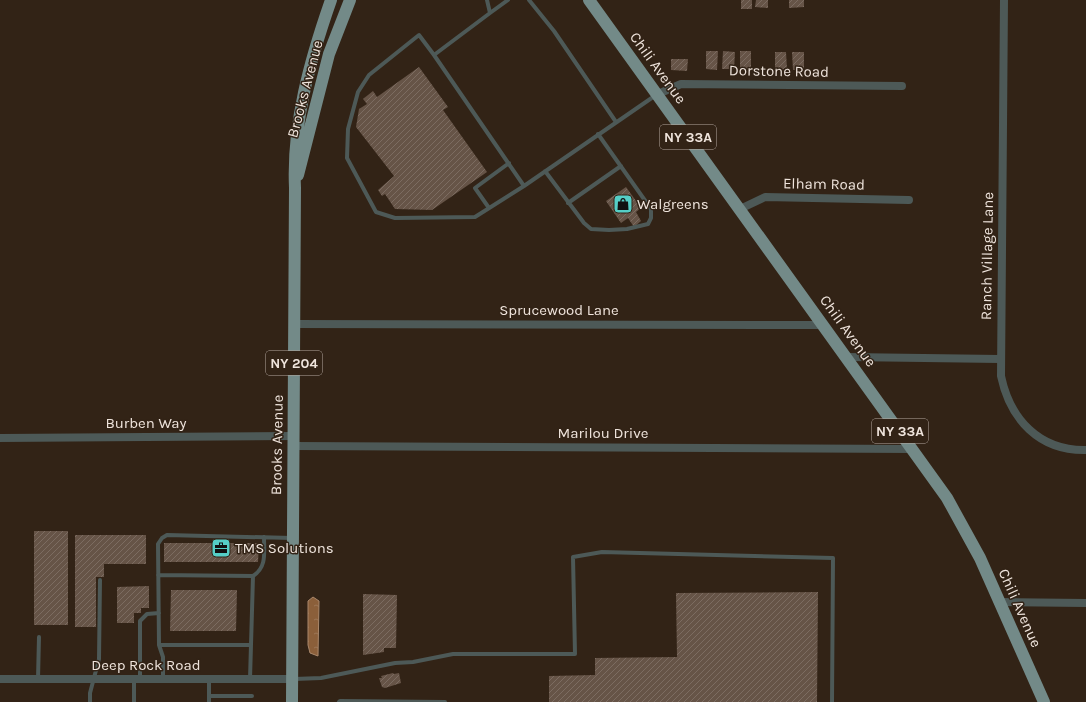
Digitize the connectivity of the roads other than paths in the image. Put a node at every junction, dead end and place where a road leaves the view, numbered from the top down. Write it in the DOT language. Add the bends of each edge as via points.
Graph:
graph roads {
  1 [pos="331,0"];
  2 [pos="350,0"];
  3 [pos="487,0"];
  4 [pos="508,0"];
  5 [pos="529,0"];
  6 [pos="589,0"];
  7 [pos="1004,0"];
  8 [pos="490,13"];
  9 [pos="434,55"];
  10 [pos="902,86"];
  11 [pos="658,94"];
  12 [pos="616,122"];
  13 [pos="598,134"];
  14 [pos="509,163"];
  15 [pos="621,166"];
  16 [pos="545,171"];
  17 [pos="524,186"];
  18 [pos="295,188"];
  19 [pos="909,200"];
  20 [pos="568,203"];
  21 [pos="489,208"];
  22 [pos="740,209"];
  23 [pos="294,324"];
  24 [pos="824,325"];
  25 [pos="847,357"];
  26 [pos="1000,359"];
  27 [pos="0,438"];
  28 [pos="293,441"];
  29 [pos="913,449"];
  30 [pos="1086,450"];
  31 [pos="264,537"];
  32 [pos="292,538"];
  33 [pos="158,575"];
  34 [pos="253,576"];
  35 [pos="100,580"];
  36 [pos="1000,602"];
  37 [pos="1086,603"];
  38 [pos="158,613"];
  39 [pos="39,637"];
  40 [pos="159,645"];
  41 [pos="251,645"];
  42 [pos="0,679"];
  43 [pos="38,679"];
  44 [pos="137,679"];
  45 [pos="163,679"];
  46 [pos="209,679"];
  47 [pos="250,679"];
  48 [pos="94,680"];
  49 [pos="292,680"];
  50 [pos="209,696"];
  51 [pos="252,696"];
  52 [pos="90,702"];
  53 [pos="134,702"];
  54 [pos="209,702"];
  55 [pos="292,702"];
  56 [pos="340,702"];
  57 [pos="445,702"];
  58 [pos="832,702"];
  59 [pos="1044,702"];
  1 -- 18 [label="main road, Brooks Avenue / NY 204" via="314,51 299,117 294,162"];
  2 -- 18 [label="main road, Brooks Avenue / NY 204" via="329,54"];
  3 -- 8 [label="lane"];
  4 -- 8 [label="lane"];
  5 -- 12 [label="lane" via="554,31"];
  6 -- 11 [label="main road, Chili Avenue / NY 33A"];
  7 -- 26 [label="street, Ranch Village Lane"];
  8 -- 9 [label="lane"];
  9 -- 14 [label="lane"];
  9 -- 21 [label="lane" via="419,35 369,75 358,92 348,129 347,158 376,212 395,218 475,217"];
  10 -- 11 [label="street, Dorstone Road" via="680,84"];
  11 -- 12 [label="lane"];
  11 -- 22 [label="main road, Chili Avenue / NY 33A"];
  12 -- 13 [label="lane"];
  13 -- 15 [label="lane"];
  13 -- 16 [label="lane"];
  14 -- 17 [label="lane"];
  14 -- 21 [label="lane" via="475,188"];
  15 -- 20 [label="lane"];
  15 -- 20 [label="lane" via="650,209 651,218 648,224 627,229 591,229"];
  16 -- 17 [label="lane"];
  16 -- 20 [label="lane"];
  17 -- 21 [label="lane"];
  18 -- 23 [label="main road, Brooks Avenue / NY 204"];
  19 -- 22 [label="street, Elham Road" via="765,197"];
  22 -- 24 [label="main road, Chili Avenue / NY 33A"];
  23 -- 24 [label="street, Sprucewood Lane"];
  23 -- 28 [label="main road, Brooks Avenue / NY 204"];
  24 -- 25 [label="main road, Chili Avenue / NY 33A"];
  25 -- 26 [label="street"];
  25 -- 29 [label="main road, Chili Avenue / NY 33A"];
  26 -- 30 [label="street, Ranch Village Lane" via="1004,390 1014,412 1026,428 1061,448"];
  27 -- 28 [label="street, Burben Way"];
  28 -- 29 [label="street, Marilou Drive"];
  28 -- 32 [label="main road, Brooks Avenue / NY 204"];
  29 -- 36 [label="main road, Chili Avenue / NY 33A" via="966,530"];
  31 -- 32 [label="lane"];
  31 -- 33 [label="lane" via="167,535 158,544"];
  31 -- 34 [label="lane" via="263,566"];
  32 -- 49 [label="main road, Brooks Avenue / NY 204"];
  33 -- 34 [label="lane"];
  33 -- 38 [label="lane"];
  34 -- 41 [label="lane"];
  35 -- 48 [label="lane" via="99,659"];
  36 -- 37 [label="street"];
  36 -- 59 [label="main road, Chili Avenue / NY 33A"];
  38 -- 40 [label="lane"];
  38 -- 44 [label="lane" via="147,614 140,621"];
  39 -- 43 [label="lane"];
  40 -- 41 [label="lane"];
  40 -- 45 [label="lane" via="163,657"];
  41 -- 47 [label="lane"];
  42 -- 43 [label="street, Deep Rock Road"];
  43 -- 48 [label="street, Deep Rock Road"];
  44 -- 45 [label="street, Deep Rock Road"];
  44 -- 48 [label="street, Deep Rock Road"];
  44 -- 53 [label="lane"];
  45 -- 46 [label="street, Deep Rock Road"];
  46 -- 47 [label="street, Deep Rock Road"];
  46 -- 50 [label="lane"];
  47 -- 49 [label="street, Deep Rock Road"];
  48 -- 52 [label="lane"];
  49 -- 55 [label="main road, Brooks Avenue / NY 204"];
  49 -- 58 [label="lane" via="321,678 453,654 575,654 573,557 602,552 833,558"];
  50 -- 51 [label="lane"];
  50 -- 54 [label="lane"];
  56 -- 57 [label="lane"];
}
